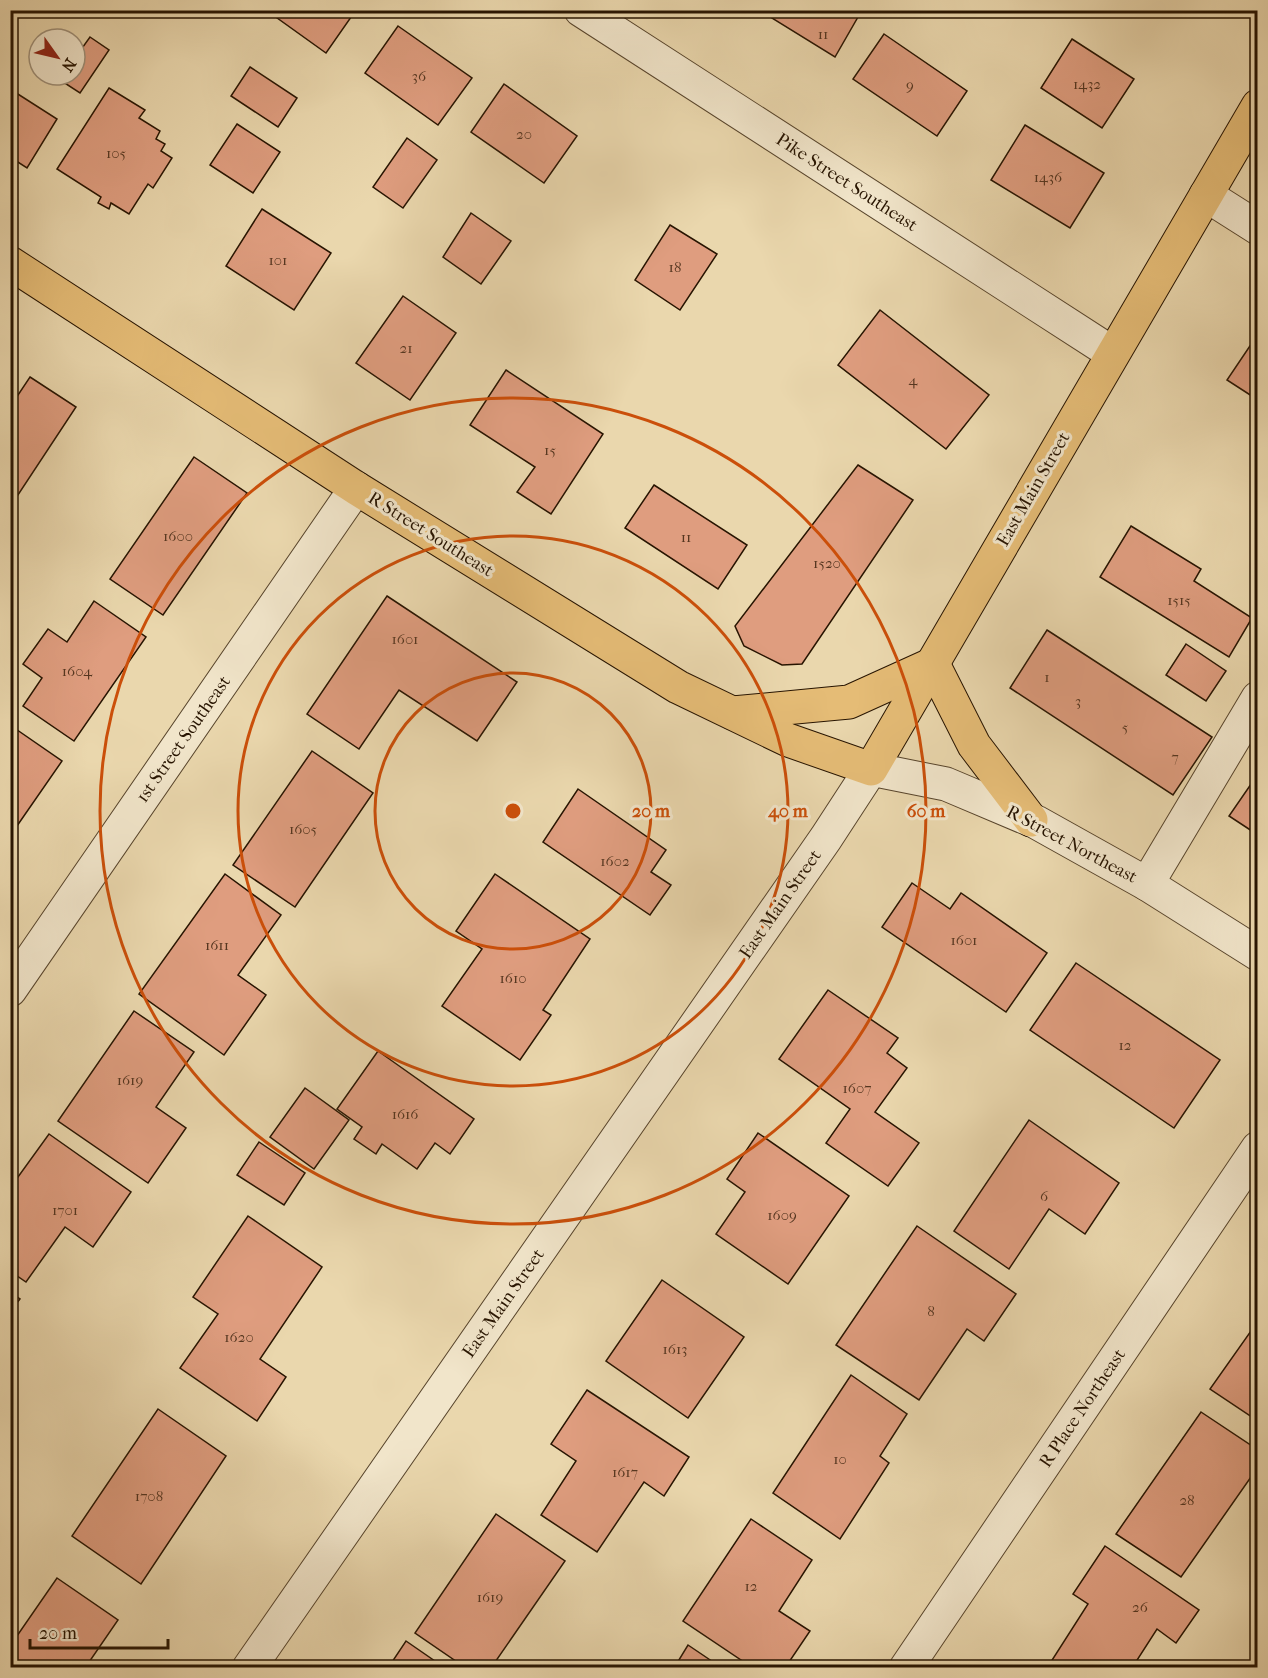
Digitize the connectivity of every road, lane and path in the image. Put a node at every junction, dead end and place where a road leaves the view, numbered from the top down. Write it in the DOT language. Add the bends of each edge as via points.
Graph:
graph roads {
  1 [pos="581,10"];
  2 [pos="1257,106"];
  3 [pos="1206,195"];
  4 [pos="1257,228"];
  5 [pos="11,265"];
  6 [pos="1112,353"];
  7 [pos="356,488"];
  8 [pos="933,664"];
  9 [pos="1257,698"];
  10 [pos="732,713"];
  11 [pos="871,769"];
  12 [pos="1031,820"];
  13 [pos="1147,884"];
  14 [pos="1257,954"];
  15 [pos="10,990"];
  16 [pos="1257,1148"];
  17 [pos="249,1668"];
  18 [pos="906,1668"];
  1 -- 6 [label="street, Pike Street Southeast"];
  2 -- 3 [label="main road, East Main Street"];
  3 -- 4 [label="street"];
  3 -- 6 [label="main road, East Main Street"];
  5 -- 7 [label="main road, R Street Southeast"];
  6 -- 8 [label="main road, East Main Street"];
  7 -- 10 [label="main road, R Street Southeast" via="678,687"];
  7 -- 15 [label="street, 1st Street Southeast"];
  8 -- 10 [label="main road" via="849,702"];
  8 -- 11 [label="main road, East Main Street"];
  8 -- 12 [label="main road" via="974,745"];
  9 -- 13 [label="street"];
  10 -- 11 [label="main road, R Street Southeast" via="788,740"];
  11 -- 12 [label="street, R Street Northeast" via="946,784"];
  11 -- 17 [label="street, East Main Street"];
  12 -- 13 [label="street, R Street Northeast"];
  13 -- 14 [label="street, R Street Northeast"];
  16 -- 18 [label="street, R Place Northeast"];
}
